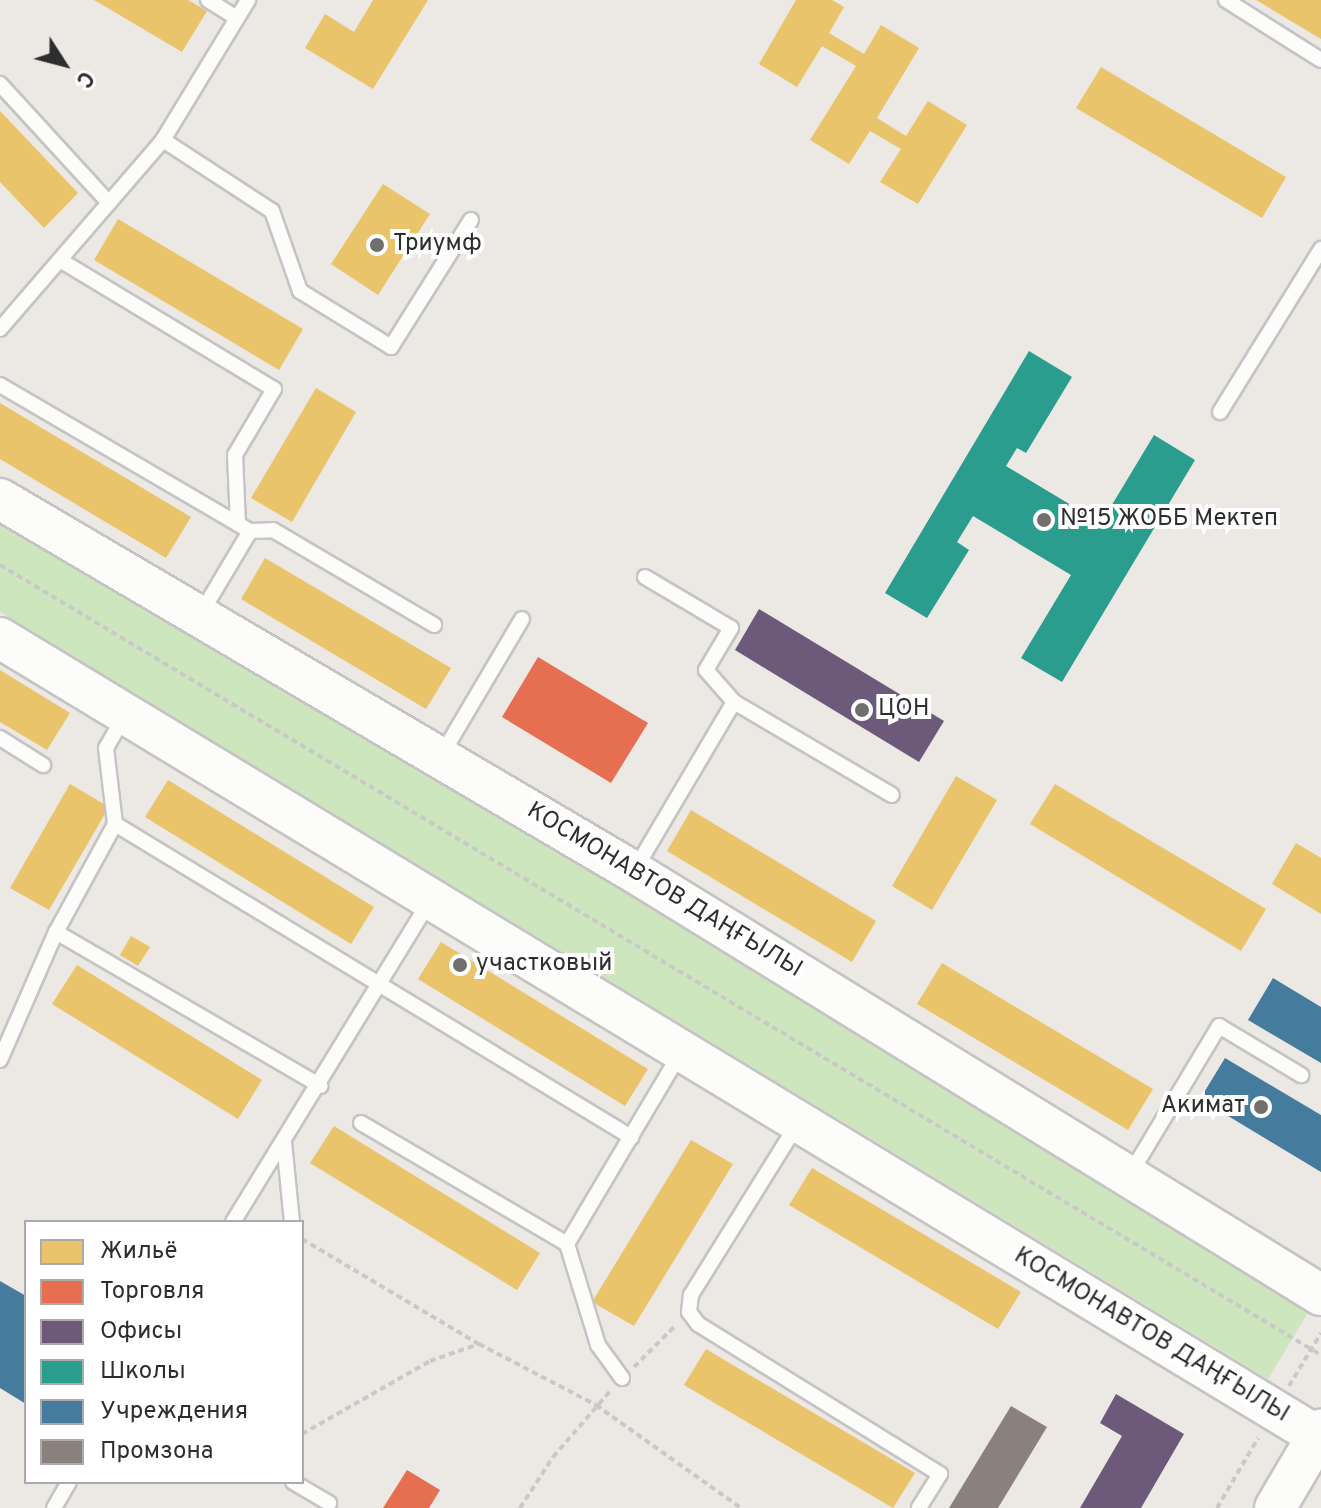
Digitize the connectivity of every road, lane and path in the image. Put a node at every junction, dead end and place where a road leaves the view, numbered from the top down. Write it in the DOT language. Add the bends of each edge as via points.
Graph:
graph roads {
  1 [pos="208,0"];
  2 [pos="248,0"];
  3 [pos="1226,0"];
  4 [pos="237,18"];
  5 [pos="1321,60"];
  6 [pos="0,84"];
  7 [pos="163,140"];
  8 [pos="109,203"];
  9 [pos="471,220"];
  10 [pos="1321,249"];
  11 [pos="60,260"];
  12 [pos="0,329"];
  13 [pos="0,385"];
  14 [pos="1220,412"];
  15 [pos="0,499"];
  16 [pos="244,528"];
  17 [pos="0,565"];
  18 [pos="645,577"];
  19 [pos="200,616"];
  20 [pos="522,619"];
  21 [pos="434,625"];
  22 [pos="0,638"];
  23 [pos="734,702"];
  24 [pos="126,715"];
  25 [pos="0,738"];
  26 [pos="440,757"];
  27 [pos="43,765"];
  28 [pos="892,795"];
  29 [pos="115,824"];
  30 [pos="634,872"];
  31 [pos="430,899"];
  32 [pos="56,932"];
  33 [pos="380,985"];
  34 [pos="681,1051"];
  35 [pos="0,1060"];
  36 [pos="1301,1075"];
  37 [pos="321,1086"];
  38 [pos="798,1122"];
  39 [pos="361,1123"];
  40 [pos="631,1137"];
  41 [pos="284,1142"];
  42 [pos="1129,1177"];
  43 [pos="234,1220"];
  44 [pos="292,1220"];
  45 [pos="304,1240"];
  46 [pos="567,1244"];
  47 [pos="1321,1295"];
  48 [pos="689,1312"];
  49 [pos="479,1344"];
  50 [pos="1321,1355"];
  51 [pos="622,1378"];
  52 [pos="596,1405"];
  53 [pos="304,1433"];
  54 [pos="1319,1433"];
  55 [pos="68,1484"];
  56 [pos="296,1484"];
  57 [pos="329,1503"];
  58 [pos="54,1508"];
  59 [pos="520,1508"];
  60 [pos="741,1508"];
  61 [pos="919,1508"];
  62 [pos="1275,1508"];
  1 -- 4 [label="lane"];
  2 -- 4 [label="lane"];
  3 -- 5 [label="lane"];
  4 -- 7 [label="lane"];
  6 -- 8 [label="lane"];
  7 -- 8 [label="lane"];
  7 -- 9 [label="lane" via="272,211 300,291 391,347"];
  8 -- 11 [label="lane"];
  10 -- 14 [label="lane"];
  11 -- 12 [label="lane"];
  11 -- 16 [label="lane" via="274,389 235,455"];
  13 -- 16 [label="lane"];
  15 -- 19 [label="street, КОСМОНАВТОВ ДАҢҒЫЛЫ"];
  16 -- 19 [label="lane"];
  16 -- 21 [label="lane" via="273,530"];
  17 -- 50 [label="path"];
  18 -- 23 [label="lane" via="731,628 706,670"];
  19 -- 26 [label="street, КОСМОНАВТОВ ДАҢҒЫЛЫ"];
  20 -- 26 [label="lane"];
  22 -- 24 [label="street, КОСМОНАВТОВ ДАҢҒЫЛЫ"];
  23 -- 28 [label="lane"];
  23 -- 30 [label="lane"];
  24 -- 29 [label="lane" via="106,748"];
  24 -- 31 [label="street, КОСМОНАВТОВ ДАҢҒЫЛЫ"];
  25 -- 27 [label="lane"];
  26 -- 30 [label="street, КОСМОНАВТОВ ДАҢҒЫЛЫ"];
  29 -- 32 [label="lane"];
  29 -- 33 [label="lane"];
  30 -- 42 [label="street, КОСМОНАВТОВ ДАҢҒЫЛЫ"];
  31 -- 33 [label="lane"];
  31 -- 34 [label="street, КОСМОНАВТОВ ДАҢҒЫЛЫ"];
  32 -- 35 [label="lane"];
  32 -- 37 [label="lane"];
  33 -- 37 [label="lane"];
  33 -- 40 [label="lane"];
  34 -- 38 [label="street, КОСМОНАВТОВ ДАҢҒЫЛЫ"];
  34 -- 40 [label="lane"];
  36 -- 42 [label="lane" via="1219,1026"];
  37 -- 41 [label="lane"];
  38 -- 48 [label="lane" via="691,1295"];
  38 -- 54 [label="street, КОСМОНАВТОВ ДАҢҒЫЛЫ"];
  39 -- 46 [label="lane"];
  40 -- 46 [label="lane"];
  41 -- 43 [label="lane"];
  41 -- 44 [label="lane"];
  42 -- 47 [label="street, КОСМОНАВТОВ ДАҢҒЫЛЫ"];
  45 -- 49 [label="path"];
  46 -- 51 [label="lane" via="598,1345"];
  48 -- 51 [label="path"];
  48 -- 61 [label="lane" via="698,1324 940,1474"];
  49 -- 52 [label="path"];
  49 -- 53 [label="path" via="430,1361"];
  51 -- 52 [label="path"];
  52 -- 59 [label="path"];
  52 -- 60 [label="path"];
  54 -- 62 [label="street"];
  55 -- 58 [label="lane"];
  56 -- 57 [label="lane"];
}
